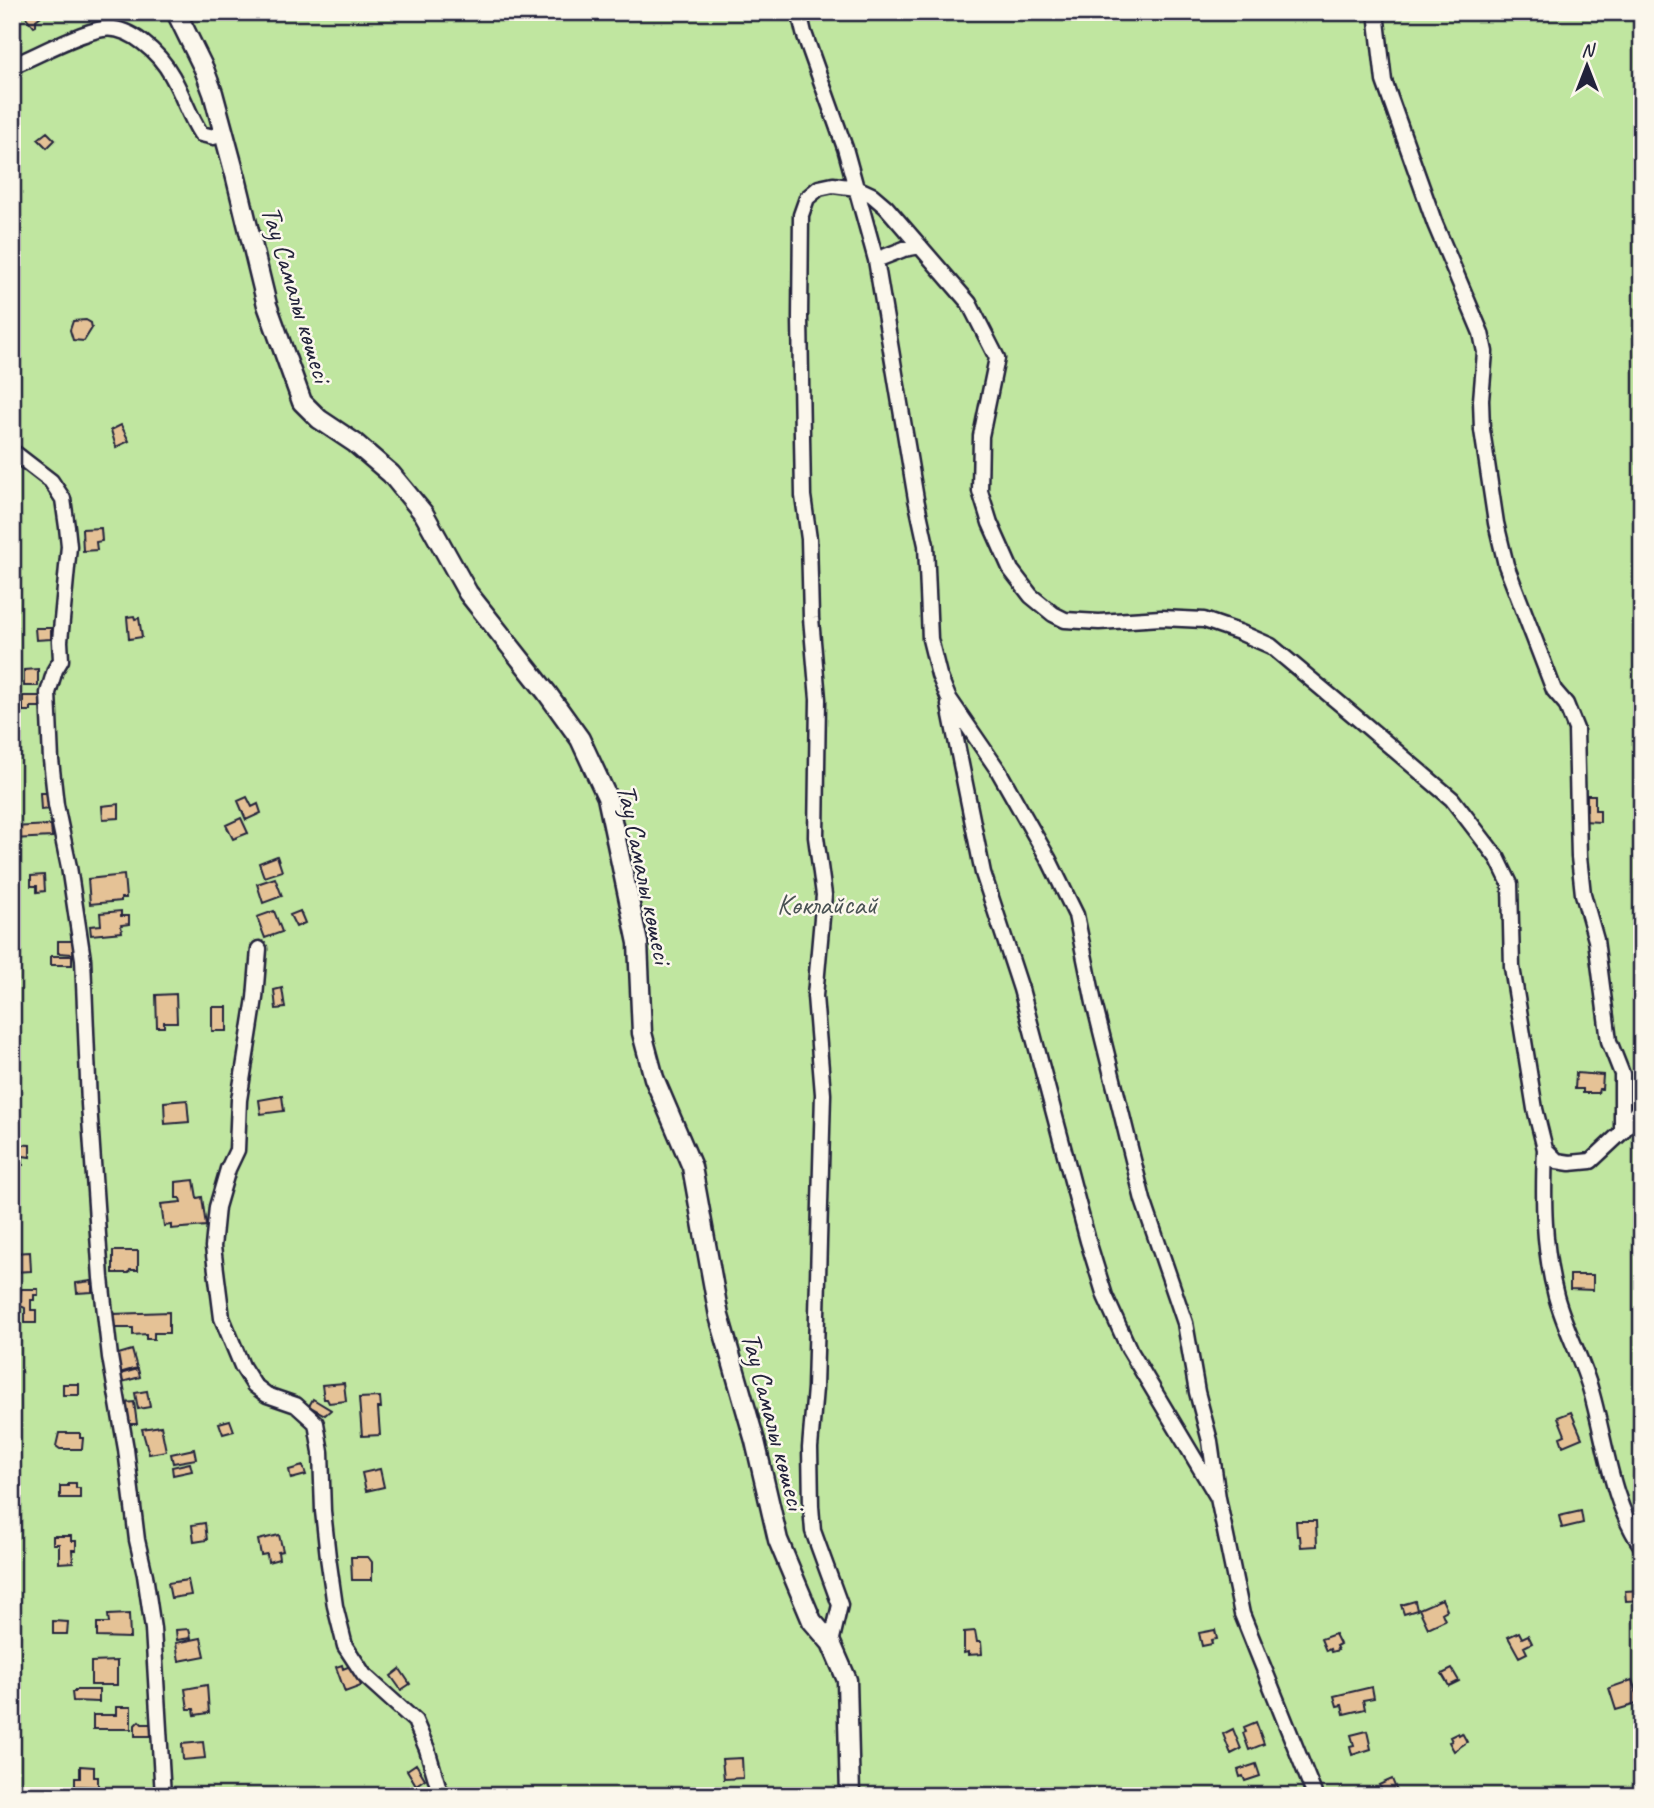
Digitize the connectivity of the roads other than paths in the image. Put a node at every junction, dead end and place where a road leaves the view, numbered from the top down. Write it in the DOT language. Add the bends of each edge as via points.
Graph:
graph roads {
  1 [pos="176,12"];
  2 [pos="799,12"];
  3 [pos="1376,12"];
  4 [pos="12,66"];
  5 [pos="223,130"];
  6 [pos="857,188"];
  7 [pos="920,246"];
  8 [pos="876,260"];
  9 [pos="12,455"];
  10 [pos="948,697"];
  11 [pos="259,949"];
  12 [pos="1642,1105"];
  13 [pos="1622,1132"];
  14 [pos="1545,1149"];
  15 [pos="1218,1498"];
  16 [pos="1642,1547"];
  17 [pos="831,1643"];
  18 [pos="163,1796"];
  19 [pos="441,1796"];
  20 [pos="850,1796"];
  21 [pos="1315,1796"];
  1 -- 5 [label="street, Тау Самалы көшесі" via="204,69"];
  2 -- 6 [label="street"];
  3 -- 13 [label="street" via="1384,81 1435,224 1481,333 1485,352 1482,430 1506,565 1554,690 1566,704 1576,729 1583,894 1596,940 1609,1041 1622,1074"];
  4 -- 5 [label="street" via="88,33 105,28 123,32 160,59 201,134 214,137"];
  5 -- 17 [label="street, Тау Самалы көшесі" via="267,305 302,402 391,474 424,513 468,593 580,739 607,797 638,943 642,1033 654,1078 692,1167 719,1316 778,1540 812,1621"];
  6 -- 7 [label="street" via="872,195"];
  6 -- 8 [label="street"];
  6 -- 17 [label="street" via="820,188 807,198 801,215 803,496 818,699 816,837 824,895 815,996 823,1094 811,1506 813,1531 840,1605"];
  7 -- 8 [label="street"];
  7 -- 14 [label="street" via="969,303 997,358 981,436 980,491 1011,570 1031,596 1065,620 1204,620 1271,646 1452,799 1498,859 1510,884 1512,967"];
  8 -- 10 [label="street" via="926,545 930,639"];
  9 -- 18 [label="street" via="51,481 63,499 67,527 61,660 48,693 51,760 83,959 101,1278 136,1539 153,1629"];
  10 -- 15 [label="street" via="983,873 1021,989 1105,1296 1129,1349"];
  10 -- 15 [label="street" via="998,770 1076,915 1143,1200 1185,1323"];
  11 -- 19 [label="street" via="237,1150 217,1207 213,1247 222,1318 254,1385 296,1405 316,1423 328,1557 345,1646 363,1675 415,1721"];
  12 -- 13 [label="street"];
  13 -- 14 [label="street" via="1591,1161 1557,1161"];
  14 -- 16 [label="street" via="1546,1247 1557,1298 1591,1390 1607,1462"];
  15 -- 21 [label="street" via="1242,1614"];
  17 -- 20 [label="street, Тау Самалы көшесі" via="847,1680"];
}
